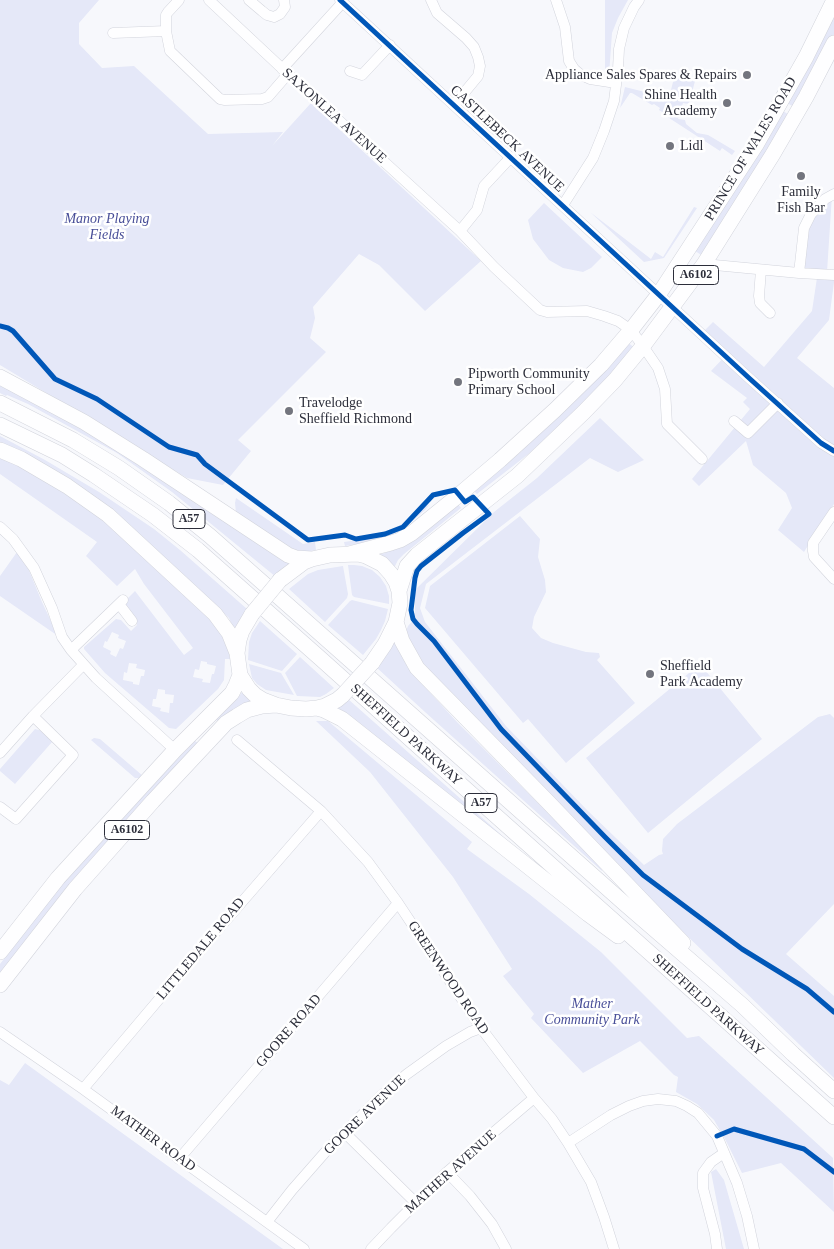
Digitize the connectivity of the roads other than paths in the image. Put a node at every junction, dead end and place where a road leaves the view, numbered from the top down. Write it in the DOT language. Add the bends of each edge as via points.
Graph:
graph roads {
  1 [pos="180,0"];
  2 [pos="209,0"];
  3 [pos="249,0"];
  4 [pos="284,0"];
  5 [pos="431,0"];
  6 [pos="556,0"];
  7 [pos="639,0"];
  8 [pos="834,0"];
  9 [pos="342,1"];
  10 [pos="166,31"];
  11 [pos="113,34"];
  12 [pos="834,44"];
  13 [pos="390,45"];
  14 [pos="350,71"];
  15 [pos="285,72"];
  16 [pos="616,83"];
  17 [pos="454,105"];
  18 [pos="511,157"];
  19 [pos="834,194"];
  20 [pos="563,205"];
  21 [pos="460,231"];
  22 [pos="704,264"];
  23 [pos="761,270"];
  24 [pos="799,273"];
  25 [pos="834,275"];
  26 [pos="659,294"];
  27 [pos="672,307"];
  28 [pos="770,313"];
  29 [pos="631,330"];
  30 [pos="643,346"];
  31 [pos="0,377"];
  32 [pos="0,398"];
  33 [pos="0,403"];
  34 [pos="778,403"];
  35 [pos="36,420"];
  36 [pos="734,421"];
  37 [pos="0,426"];
  38 [pos="0,450"];
  39 [pos="834,451"];
  40 [pos="702,459"];
  41 [pos="834,512"];
  42 [pos="0,527"];
  43 [pos="349,554"];
  44 [pos="312,559"];
  45 [pos="834,579"];
  46 [pos="399,591"];
  47 [pos="132,621"];
  48 [pos="396,622"];
  49 [pos="71,650"];
  50 [pos="237,654"];
  51 [pos="83,665"];
  52 [pos="240,674"];
  53 [pos="276,705"];
  54 [pos="317,708"];
  55 [pos="33,716"];
  56 [pos="237,740"];
  57 [pos="2,746"];
  58 [pos="175,750"];
  59 [pos="0,807"];
  60 [pos="320,810"];
  61 [pos="398,903"];
  62 [pos="0,952"];
  63 [pos="0,985"];
  64 [pos="690,988"];
  65 [pos="742,1005"];
  66 [pos="481,1028"];
  67 [pos="0,1032"];
  68 [pos="83,1088"];
  69 [pos="834,1091"];
  70 [pos="534,1098"];
  71 [pos="834,1117"];
  72 [pos="344,1132"];
  73 [pos="568,1142"];
  74 [pos="724,1153"];
  75 [pos="179,1158"];
  76 [pos="447,1172"];
  77 [pos="416,1203"];
  78 [pos="267,1222"];
  79 [pos="304,1249"];
  80 [pos="372,1249"];
  81 [pos="506,1249"];
  82 [pos="614,1249"];
  83 [pos="717,1249"];
  84 [pos="754,1249"];
  1 -- 10 [label="street" via="166,15"];
  2 -- 15 [label="street, SAXONLEA AVENUE"];
  3 -- 4 [label="street" via="274,17 280,14"];
  5 -- 17 [label="street" via="437,13 470,42 478,56 478,76"];
  6 -- 16 [label="street" via="569,61 574,69 590,79"];
  7 -- 16 [label="street" via="624,28"];
  8 -- 26 [label="highway, PRINCE OF WALES ROAD / A6102" via="756,145"];
  9 -- 13 [label="street, CASTLEBECK AVENUE"];
  9 -- 15 [label="street"];
  10 -- 11 [label="street"];
  10 -- 15 [label="street" via="170,51 220,99 268,97"];
  12 -- 22 [label="highway, PRINCE OF WALES ROAD / A6102" via="773,154"];
  13 -- 14 [label="street" via="362,75"];
  13 -- 17 [label="street, CASTLEBECK AVENUE"];
  15 -- 21 [label="street, SAXONLEA AVENUE"];
  16 -- 20 [label="street" via="614,101 593,158"];
  17 -- 18 [label="street, CASTLEBECK AVENUE"];
  18 -- 20 [label="street, CASTLEBECK AVENUE"];
  18 -- 21 [label="street" via="484,186 477,210"];
  19 -- 24 [label="street" via="811,214 804,228"];
  20 -- 26 [label="street, CASTLEBECK AVENUE"];
  21 -- 29 [label="street, SAXONLEA AVENUE" via="540,310 587,311"];
  22 -- 23 [label="street"];
  22 -- 27 [label="highway, PRINCE OF WALES ROAD / A6102"];
  23 -- 24 [label="street"];
  23 -- 28 [label="street" via="758,296"];
  24 -- 25 [label="street"];
  26 -- 27 [label="street"];
  26 -- 29 [label="highway, PRINCE OF WALES ROAD / A6102"];
  27 -- 30 [label="highway, PRINCE OF WALES ROAD / A6102"];
  27 -- 34 [label="street"];
  29 -- 30 [label="street"];
  29 -- 43 [label="highway, PRINCE OF WALES ROAD / A6102" via="555,410 454,500 400,540"];
  30 -- 40 [label="street" via="658,368 665,389 667,424"];
  30 -- 46 [label="highway, PRINCE OF WALES ROAD / A6102" via="584,412 517,476 416,555 407,566"];
  31 -- 44 [label="highway" via="84,422 288,555"];
  32 -- 35 [label="highway, A57"];
  33 -- 35 [label="highway, SHEFFIELD PARKWAY"];
  34 -- 36 [label="street" via="748,433"];
  34 -- 39 [label="street"];
  35 -- 65 [label="highway, SHEFFIELD PARKWAY / A57" via="119,468 210,536"];
  37 -- 64 [label="highway, SHEFFIELD PARKWAY / A57" via="62,455 94,475 198,550"];
  38 -- 50 [label="highway" via="67,486 108,515 215,614 229,633"];
  41 -- 45 [label="street" via="813,543 814,557"];
  42 -- 49 [label="street" via="34,568 62,637"];
  43 -- 44 [label="highway, A6102"];
  43 -- 46 [label="highway, A6102" via="366,556 382,564"];
  44 -- 50 [label="highway, A6102, bridge" via="280,580 252,614 242,631"];
  46 -- 48 [label="highway, A6102"];
  47 -- 49 [label="street" via="121,602"];
  48 -- 54 [label="highway, A6102, bridge" via="372,663 343,695"];
  48 -- 65 [label="highway" via="417,668"];
  49 -- 51 [label="street"];
  50 -- 52 [label="highway, A6102"];
  51 -- 55 [label="street"];
  51 -- 58 [label="street"];
  52 -- 53 [label="highway, A6102" via="248,689 262,700"];
  52 -- 58 [label="highway, A6102" via="232,693"];
  53 -- 54 [label="highway, A6102"];
  53 -- 63 [label="highway, A6102" via="247,710 226,723 75,889"];
  54 -- 64 [label="highway" via="342,719 588,914"];
  55 -- 57 [label="street"];
  55 -- 59 [label="street" via="73,755 16,819"];
  56 -- 60 [label="street, GREENWOOD ROAD"];
  58 -- 62 [label="highway, A6102" via="58,878"];
  60 -- 61 [label="street, GREENWOOD ROAD" via="368,862"];
  60 -- 68 [label="street, LITTLEDALE ROAD"];
  61 -- 66 [label="street, GREENWOOD ROAD"];
  61 -- 75 [label="street, GOORE ROAD"];
  64 -- 71 [label="highway, SHEFFIELD PARKWAY / A57"];
  65 -- 69 [label="highway, SHEFFIELD PARKWAY / A57"];
  66 -- 70 [label="street, GREENWOOD ROAD"];
  66 -- 72 [label="street, GOORE AVENUE" via="446,1046 407,1074"];
  67 -- 68 [label="street, MATHER ROAD"];
  68 -- 75 [label="street, MATHER ROAD"];
  70 -- 73 [label="street, GREENWOOD ROAD"];
  70 -- 76 [label="street, MATHER AVENUE"];
  72 -- 77 [label="street"];
  72 -- 78 [label="street, GOORE AVENUE"];
  73 -- 74 [label="street" via="629,1106 658,1099 676,1100 698,1113 717,1136"];
  73 -- 82 [label="street, GREENWOOD ROAD" via="591,1182"];
  74 -- 83 [label="street" via="703,1173 703,1188"];
  74 -- 84 [label="street" via="745,1207"];
  75 -- 78 [label="street, MATHER ROAD"];
  76 -- 77 [label="street, MATHER AVENUE"];
  76 -- 81 [label="street" via="492,1224"];
  77 -- 80 [label="street, MATHER AVENUE"];
  78 -- 79 [label="street, MATHER ROAD"];
}
